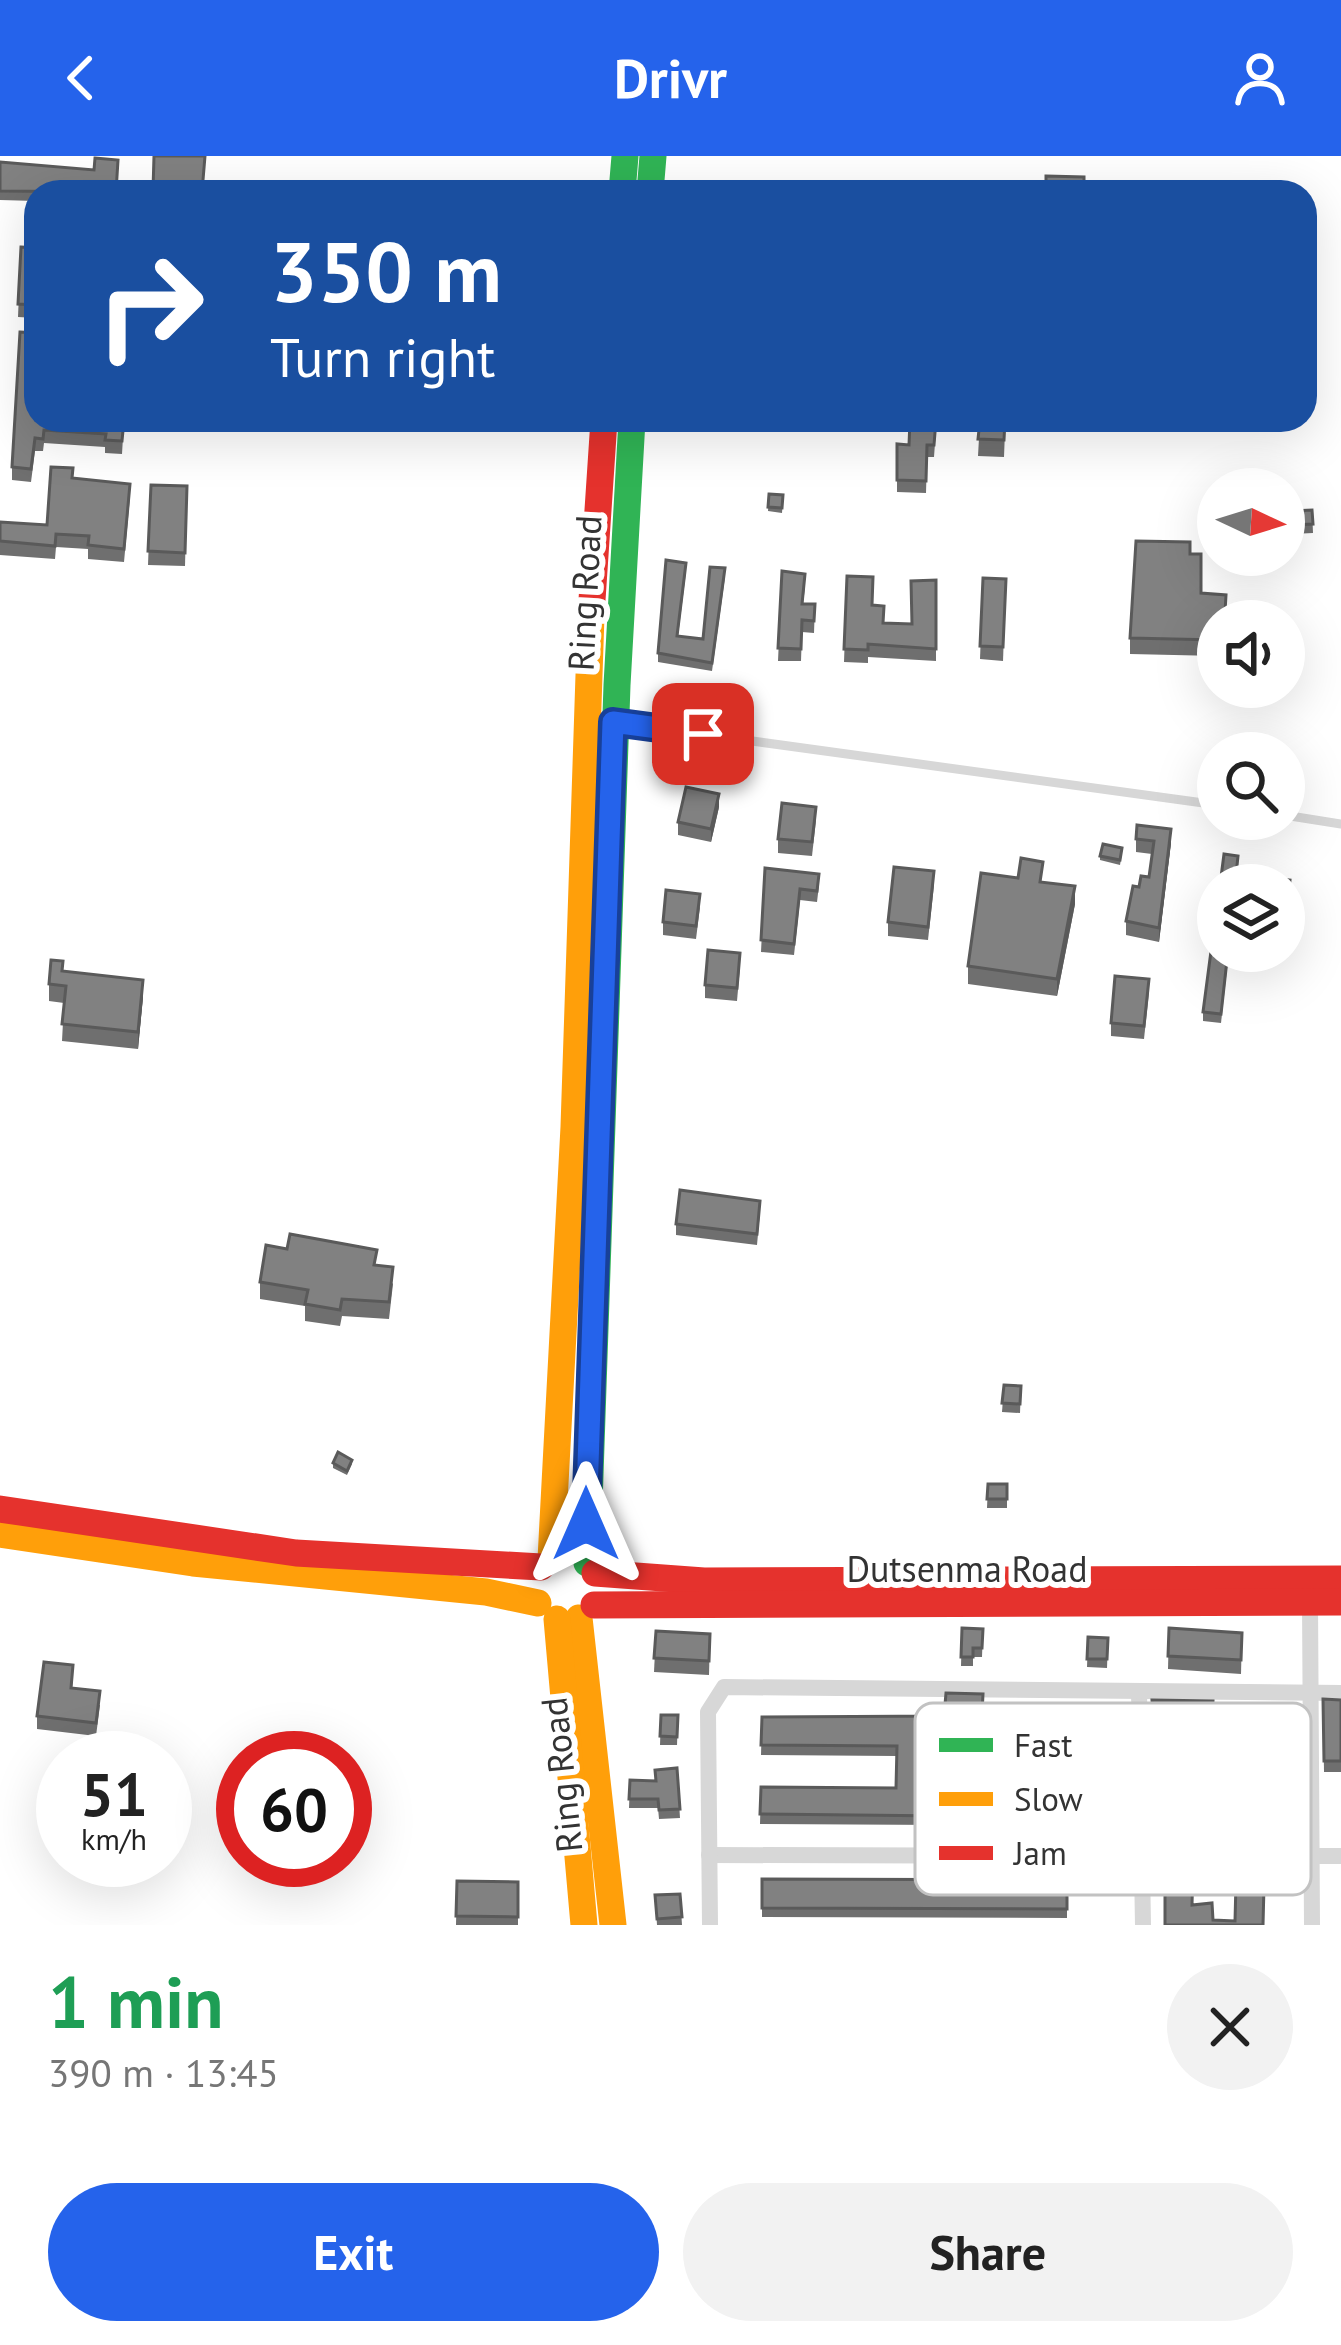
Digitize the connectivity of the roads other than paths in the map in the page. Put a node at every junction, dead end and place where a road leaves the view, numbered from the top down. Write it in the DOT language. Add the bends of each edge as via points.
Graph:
graph roads {
  1 [pos="604,432"];
  2 [pos="631,432"];
  3 [pos="599,721"];
  4 [pos="1197,803"];
  5 [pos="1305,818"];
  6 [pos="1341,824"];
  7 [pos="0,1509"];
  8 [pos="0,1534"];
  9 [pos="546,1563"];
  10 [pos="591,1568"];
  11 [pos="1341,1579"];
  12 [pos="1310,1602"];
  13 [pos="1341,1602"];
  14 [pos="567,1612"];
  15 [pos="1139,1691"];
  16 [pos="1312,1693"];
  17 [pos="1341,1693"];
  18 [pos="1139,1703"];
  19 [pos="709,1856"];
  20 [pos="915,1856"];
  21 [pos="1312,1856"];
  22 [pos="1341,1856"];
  23 [pos="1143,1895"];
  24 [pos="584,1925"];
  25 [pos="613,1925"];
  26 [pos="710,1925"];
  27 [pos="1143,1925"];
  28 [pos="1312,1925"];
  1 -- 3 [label="main road"];
  2 -- 3 [label="main road, Ring Road"];
  3 -- 4 [label="lane"];
  3 -- 9 [label="main road"];
  3 -- 10 [label="main road, Ring Road" via="602,1129 587,1405"];
  5 -- 6 [label="lane"];
  7 -- 9 [label="main road" via="296,1552"];
  8 -- 14 [label="main road, Dutsenma Road" via="214,1566 486,1592"];
  9 -- 10 [label="main road, Dutsenma Road" via="563,1556"];
  9 -- 14 [label="main road" via="535,1578"];
  10 -- 11 [label="main road, Dutsenma Road" via="704,1581"];
  10 -- 14 [label="main road, Ring Road"];
  12 -- 13 [label="main road, Dutsenma Road"];
  12 -- 14 [label="main road, Dutsenma Road"];
  12 -- 16 [label="street"];
  14 -- 24 [label="main road"];
  14 -- 25 [label="main road, Ring Road"];
  15 -- 16 [label="street"];
  15 -- 18 [label="street"];
  15 -- 19 [label="street" via="724,1687 708,1712"];
  16 -- 17 [label="street"];
  16 -- 21 [label="street"];
  19 -- 20 [label="street"];
  19 -- 26 [label="street"];
  21 -- 22 [label="street"];
  21 -- 28 [label="street"];
  23 -- 27 [label="street"];
}
